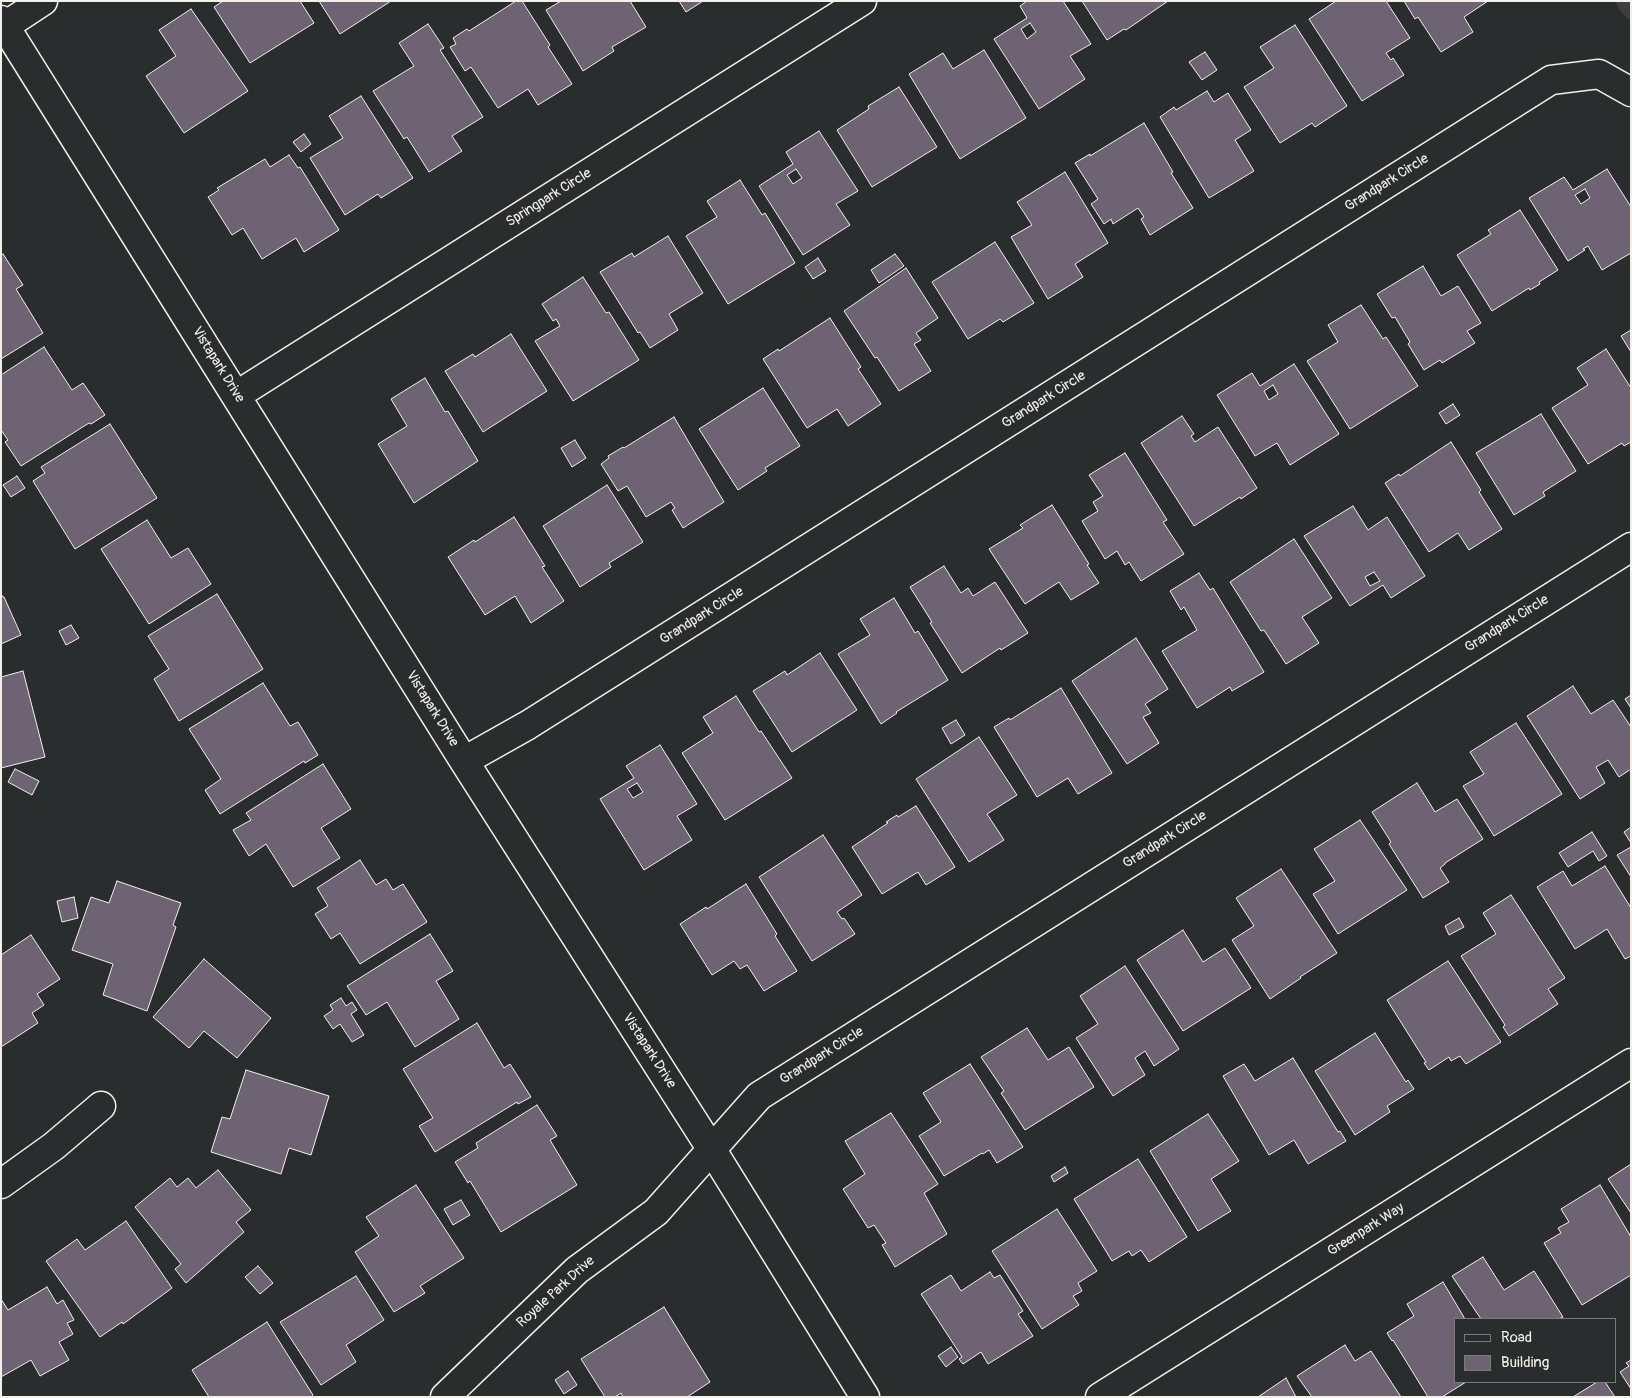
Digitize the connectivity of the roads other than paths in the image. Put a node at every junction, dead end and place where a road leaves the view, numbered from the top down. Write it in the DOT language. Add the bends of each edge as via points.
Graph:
graph roads {
  1 [pos="43,1"];
  2 [pos="862,1"];
  3 [pos="3,23"];
  4 [pos="1631,92"];
  5 [pos="236,395"];
  6 [pos="1631,546"];
  7 [pos="464,761"];
  8 [pos="1631,1062"];
  9 [pos="101,1106"];
  10 [pos="712,1150"];
  11 [pos="1,1184"];
  12 [pos="444,1397"];
  13 [pos="865,1397"];
  14 [pos="1100,1397"];
  1 -- 3 [label="street"];
  2 -- 5 [label="street, Springpark Circle"];
  3 -- 5 [label="street, Vistapark Drive"];
  4 -- 7 [label="street, Grandpark Circle" via="1598,74 1551,80 528,725"];
  5 -- 7 [label="street, Vistapark Drive"];
  6 -- 10 [label="street, Grandpark Circle" via="758,1096"];
  7 -- 10 [label="street, Vistapark Drive"];
  8 -- 14 [label="street, Greenpark Way"];
  9 -- 11 [label="street" via="54,1146"];
  10 -- 12 [label="street, Royale Park Drive" via="656,1212 577,1270"];
  10 -- 13 [label="street, Vistapark Drive"];
}
